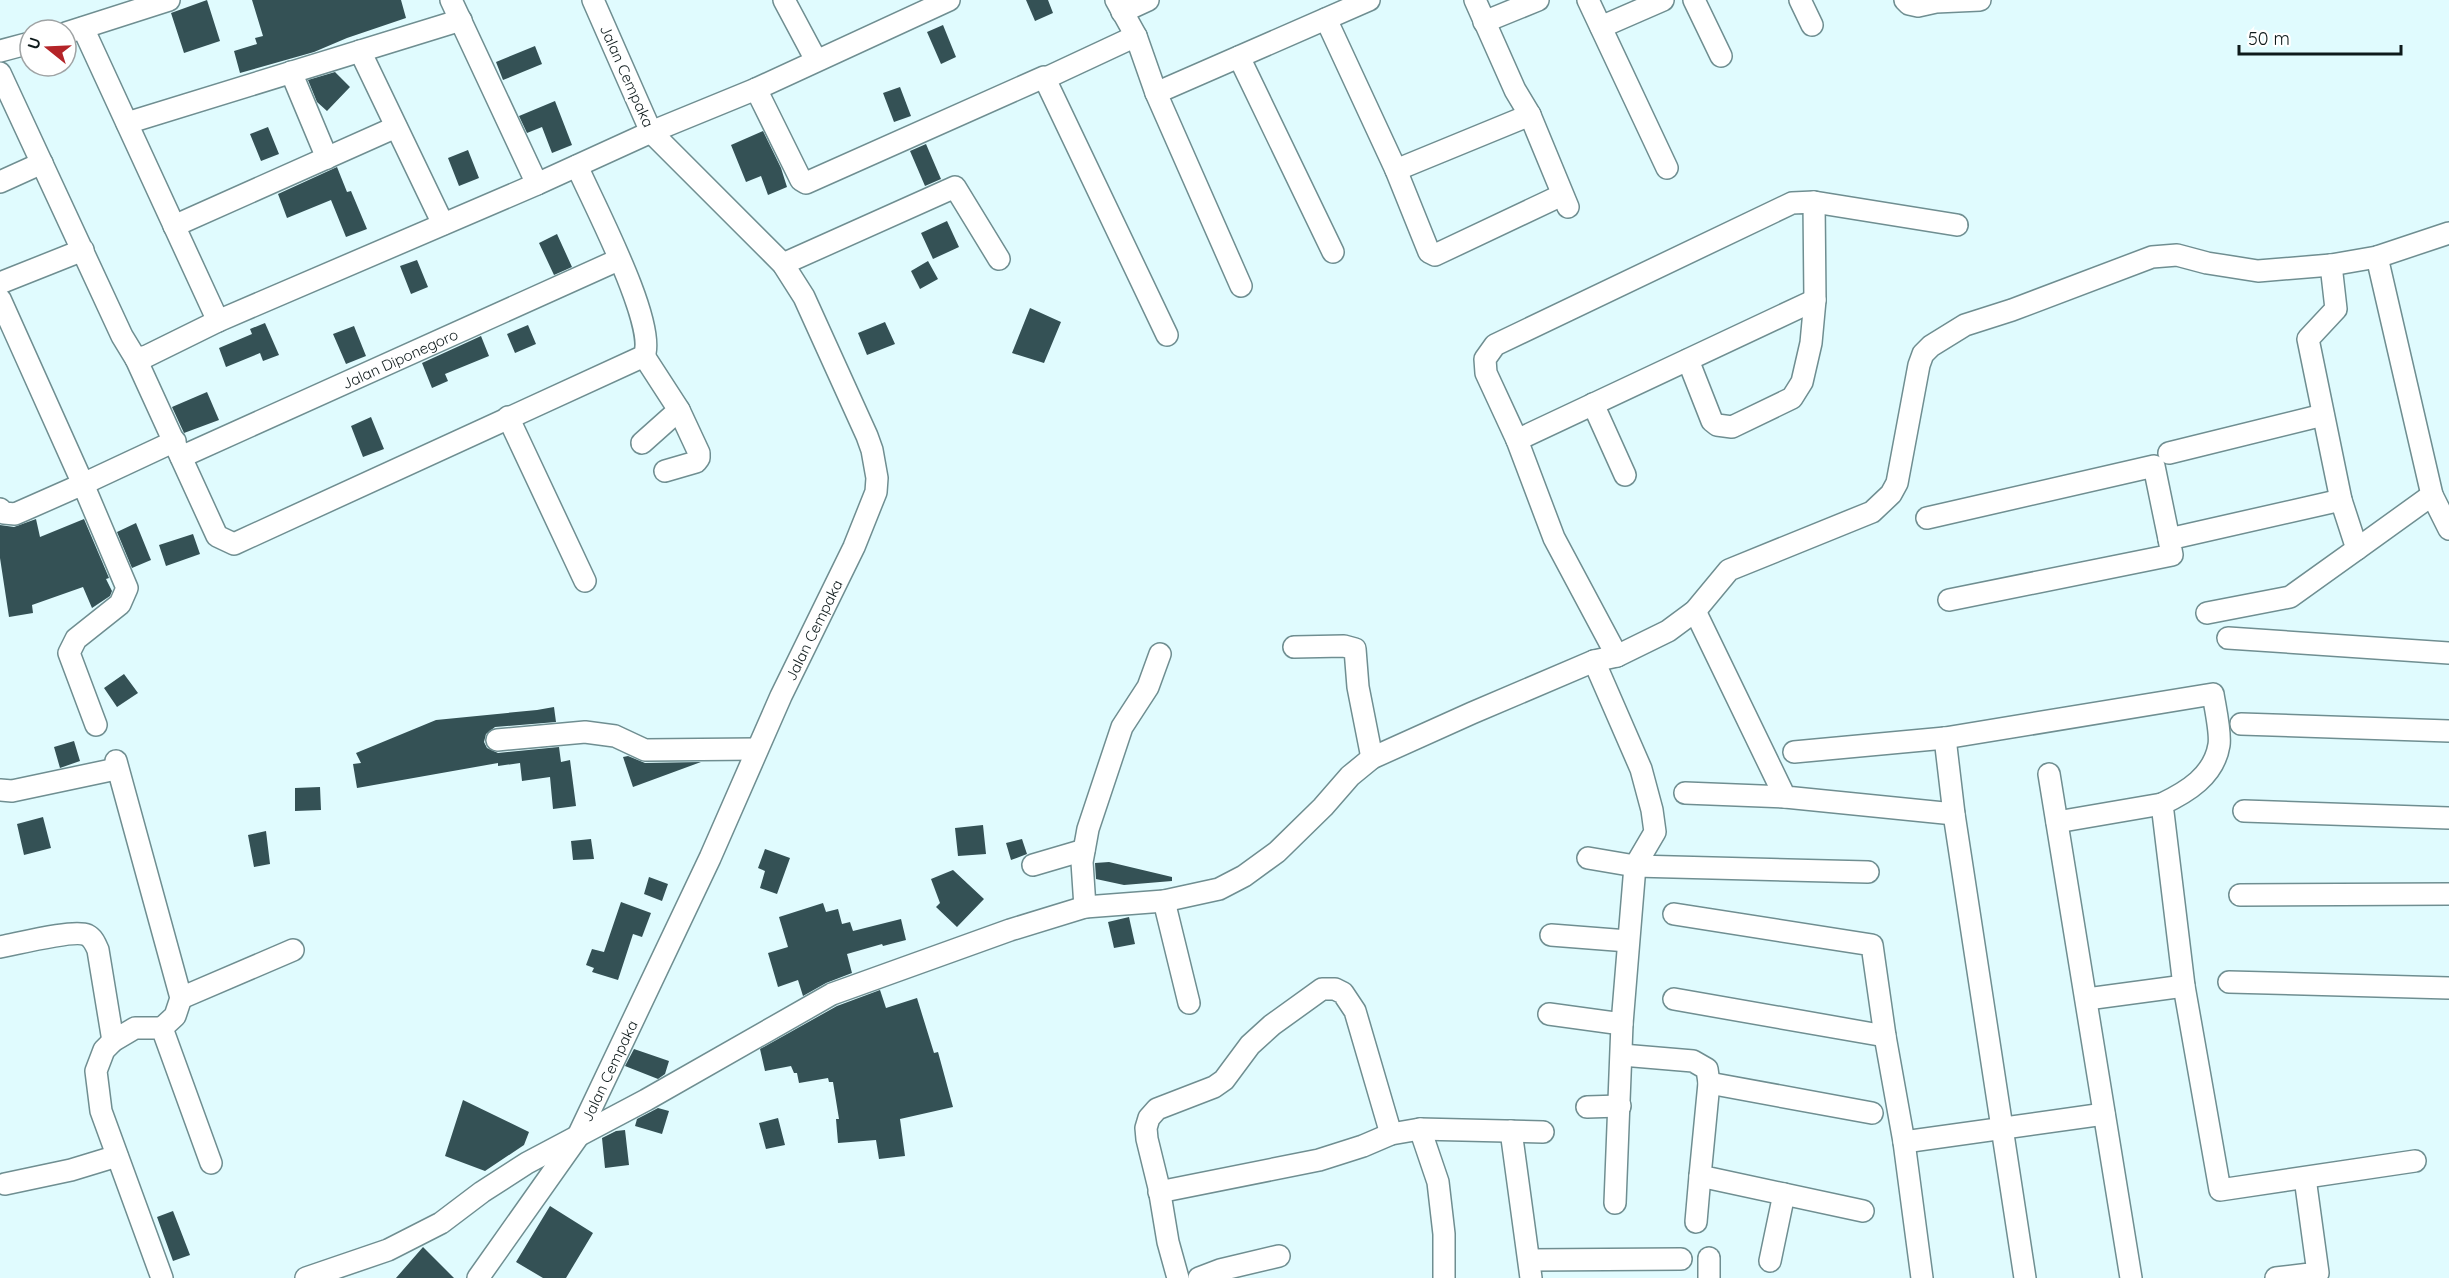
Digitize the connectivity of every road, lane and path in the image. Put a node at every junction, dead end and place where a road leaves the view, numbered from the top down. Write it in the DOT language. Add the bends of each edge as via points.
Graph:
graph roads {
  1 [pos="169,0"];
  2 [pos="451,0"];
  3 [pos="593,0"];
  4 [pos="784,0"];
  5 [pos="949,0"];
  6 [pos="1148,0"];
  7 [pos="1369,0"];
  8 [pos="1475,0"];
  9 [pos="1538,0"];
  10 [pos="1588,0"];
  11 [pos="1663,0"];
  12 [pos="1694,0"];
  13 [pos="1800,0"];
  14 [pos="1905,0"];
  15 [pos="1980,0"];
  16 [pos="1119,6"];
  17 [pos="1326,19"];
  18 [pos="460,20"];
  19 [pos="1484,22"];
  20 [pos="1812,25"];
  21 [pos="1601,27"];
  22 [pos="78,29"];
  23 [pos="78,35"];
  24 [pos="1136,36"];
  25 [pos="18,46"];
  26 [pos="0,51"];
  27 [pos="360,51"];
  28 [pos="1721,56"];
  29 [pos="1239,57"];
  30 [pos="816,60"];
  31 [pos="291,72"];
  32 [pos="0,73"];
  33 [pos="1046,78"];
  34 [pos="756,89"];
  35 [pos="1156,93"];
  36 [pos="1530,115"];
  37 [pos="127,123"];
  38 [pos="396,127"];
  39 [pos="651,132"];
  40 [pos="327,158"];
  41 [pos="42,163"];
  42 [pos="577,166"];
  43 [pos="1667,168"];
  44 [pos="1396,170"];
  45 [pos="0,182"];
  46 [pos="537,184"];
  47 [pos="1814,202"];
  48 [pos="443,224"];
  49 [pos="1957,225"];
  50 [pos="174,226"];
  51 [pos="2449,233"];
  52 [pos="83,250"];
  53 [pos="1333,252"];
  54 [pos="2377,256"];
  55 [pos="999,259"];
  56 [pos="618,260"];
  57 [pos="783,264"];
  58 [pos="2331,265"];
  59 [pos="0,283"];
  60 [pos="1241,286"];
  61 [pos="0,299"];
  62 [pos="1815,300"];
  63 [pos="218,321"];
  64 [pos="1167,335"];
  65 [pos="644,356"];
  66 [pos="136,359"];
  67 [pos="1688,360"];
  68 [pos="1593,404"];
  69 [pos="679,410"];
  70 [pos="2323,415"];
  71 [pos="508,417"];
  72 [pos="1517,440"];
  73 [pos="642,442"];
  74 [pos="178,449"];
  75 [pos="2169,453"];
  76 [pos="665,471"];
  77 [pos="1625,475"];
  78 [pos="83,484"];
  79 [pos="2432,495"];
  80 [pos="2341,500"];
  81 [pos="0,509"];
  82 [pos="1927,518"];
  83 [pos="2449,529"];
  84 [pos="2169,539"];
  85 [pos="2357,549"];
  86 [pos="585,581"];
  87 [pos="1949,600"];
  88 [pos="1695,611"];
  89 [pos="2206,612"];
  90 [pos="2228,638"];
  91 [pos="1294,647"];
  92 [pos="2449,653"];
  93 [pos="1160,654"];
  94 [pos="1617,656"];
  95 [pos="1594,661"];
  96 [pos="2241,724"];
  97 [pos="96,725"];
  98 [pos="2449,731"];
  99 [pos="1945,738"];
  100 [pos="497,741"];
  101 [pos="757,749"];
  102 [pos="1794,753"];
  103 [pos="1372,758"];
  104 [pos="2049,774"];
  105 [pos="0,790"];
  106 [pos="1685,793"];
  107 [pos="1785,797"];
  108 [pos="2162,804"];
  109 [pos="2244,811"];
  110 [pos="1954,814"];
  111 [pos="2449,818"];
  112 [pos="2057,822"];
  113 [pos="1084,850"];
  114 [pos="1588,858"];
  115 [pos="1033,865"];
  116 [pos="1635,866"];
  117 [pos="1868,872"];
  118 [pos="2449,894"];
  119 [pos="2240,895"];
  120 [pos="1164,901"];
  121 [pos="1085,907"];
  122 [pos="1674,914"];
  123 [pos="1551,935"];
  124 [pos="1628,941"];
  125 [pos="0,947"];
  126 [pos="293,950"];
  127 [pos="2229,982"];
  128 [pos="2184,987"];
  129 [pos="2449,988"];
  130 [pos="181,998"];
  131 [pos="1674,999"];
  132 [pos="2087,999"];
  133 [pos="1189,1003"];
  134 [pos="1549,1014"];
  135 [pos="1622,1024"];
  136 [pos="162,1028"];
  137 [pos="1885,1036"];
  138 [pos="113,1041"];
  139 [pos="1622,1055"];
  140 [pos="1709,1083"];
  141 [pos="1620,1106"];
  142 [pos="1587,1107"];
  143 [pos="1872,1113"];
  144 [pos="2104,1114"];
  145 [pos="2003,1128"];
  146 [pos="1420,1129"];
  147 [pos="1511,1131"];
  148 [pos="1543,1132"];
  149 [pos="1391,1134"];
  150 [pos="577,1138"];
  151 [pos="1904,1142"];
  152 [pos="117,1156"];
  153 [pos="2415,1161"];
  154 [pos="212,1163"];
  155 [pos="1700,1176"];
  156 [pos="2305,1178"];
  157 [pos="5,1184"];
  158 [pos="1159,1192"];
  159 [pos="1784,1194"];
  160 [pos="1615,1203"];
  161 [pos="1863,1211"];
  162 [pos="1696,1222"];
  163 [pos="1279,1256"];
  164 [pos="1681,1259"];
  165 [pos="1770,1261"];
  166 [pos="1530,1269"];
  167 [pos="162,1278"];
  168 [pos="306,1278"];
  169 [pos="478,1278"];
  170 [pos="1178,1278"];
  171 [pos="1199,1278"];
  172 [pos="1444,1278"];
  173 [pos="1922,1278"];
  174 [pos="2025,1278"];
  175 [pos="2131,1278"];
  176 [pos="2276,1278"];
  1 -- 22 [label="street"];
  2 -- 18 [label="street"];
  3 -- 39 [label="street, Jalan Cempaka"];
  4 -- 30 [label="street"];
  5 -- 30 [label="street"];
  6 -- 16 [label="street"];
  7 -- 17 [label="street"];
  8 -- 19 [label="street"];
  9 -- 19 [label="street"];
  10 -- 21 [label="street"];
  11 -- 21 [label="street"];
  12 -- 28 [label="street"];
  13 -- 20 [label="street"];
  14 -- 15 [label="street" via="1918,6"];
  16 -- 24 [label="street"];
  17 -- 29 [label="street"];
  17 -- 44 [label="street"];
  18 -- 27 [label="street"];
  18 -- 46 [label="street"];
  19 -- 36 [label="street"];
  21 -- 43 [label="street"];
  23 -- 37 [label="street"];
  24 -- 33 [label="street"];
  24 -- 35 [label="street"];
  25 -- 26 [label="street"];
  27 -- 31 [label="street"];
  27 -- 38 [label="street"];
  29 -- 35 [label="street"];
  29 -- 53 [label="street"];
  30 -- 34 [label="street"];
  31 -- 37 [label="street"];
  31 -- 40 [label="street"];
  32 -- 41 [label="street"];
  33 -- 34 [label="street" via="806,183 801,180"];
  33 -- 64 [label="street"];
  34 -- 39 [label="street"];
  35 -- 60 [label="street"];
  36 -- 44 [label="street"];
  36 -- 44 [label="street" via="1565,201 1435,255 1429,252"];
  37 -- 50 [label="street"];
  38 -- 40 [label="street"];
  38 -- 48 [label="street"];
  39 -- 42 [label="street"];
  39 -- 57 [label="street, Jalan Cempaka"];
  40 -- 50 [label="street"];
  41 -- 45 [label="street"];
  41 -- 52 [label="street"];
  42 -- 46 [label="street"];
  42 -- 56 [label="street"];
  46 -- 48 [label="street"];
  47 -- 49 [label="street"];
  47 -- 62 [label="street"];
  47 -- 72 [label="street" via="1792,203 1495,345 1485,359 1486,373"];
  48 -- 63 [label="street"];
  50 -- 63 [label="street"];
  51 -- 54 [label="street"];
  52 -- 59 [label="street"];
  52 -- 66 [label="street"];
  54 -- 58 [label="street"];
  54 -- 79 [label="street"];
  55 -- 57 [label="street" via="955,187"];
  56 -- 65 [label="street" via="644,326"];
  56 -- 74 [label="street, Jalan Diponegoro"];
  57 -- 101 [label="street, Jalan Cempaka" via="804,297 862,425 877,478 876,492 854,547"];
  58 -- 70 [label="street" via="2336,309 2308,339"];
  58 -- 88 [label="street" via="2258,271 2164,254 1965,326 1931,346 1921,360 1901,467 1894,488 1884,501 1854,521 1729,570"];
  61 -- 78 [label="street"];
  62 -- 67 [label="street"];
  62 -- 67 [label="street" via="1810,343 1797,392 1732,428 1712,421"];
  63 -- 66 [label="street"];
  65 -- 69 [label="street"];
  65 -- 71 [label="street"];
  66 -- 74 [label="street"];
  67 -- 68 [label="street"];
  68 -- 72 [label="street"];
  68 -- 77 [label="street"];
  69 -- 73 [label="street"];
  69 -- 76 [label="street" via="699,458"];
  70 -- 75 [label="street"];
  70 -- 80 [label="street"];
  71 -- 74 [label="street" via="234,544 217,536"];
  71 -- 86 [label="street"];
  72 -- 94 [label="street" via="1554,538"];
  74 -- 78 [label="street, Jalan Diponegoro"];
  78 -- 81 [label="street, Jalan Diponegoro" via="15,514"];
  78 -- 97 [label="street" via="127,588 120,604 76,639 69,653"];
  79 -- 83 [label="street"];
  79 -- 85 [label="street"];
  80 -- 84 [label="street"];
  80 -- 85 [label="street"];
  82 -- 84 [label="street" via="2154,466"];
  84 -- 87 [label="street" via="2172,555"];
  85 -- 89 [label="street" via="2290,597"];
  88 -- 94 [label="street" via="1668,632"];
  88 -- 107 [label="street"];
  90 -- 92 [label="street"];
  91 -- 103 [label="street" via="1355,649"];
  93 -- 113 [label="street" via="1148,687 1122,727"];
  94 -- 95 [label="street"];
  95 -- 103 [label="street"];
  95 -- 116 [label="street" via="1641,769 1652,810 1655,832"];
  96 -- 98 [label="street"];
  99 -- 102 [label="street"];
  99 -- 108 [label="street" via="2213,694 2219,745 2208,771 2188,791"];
  99 -- 110 [label="street"];
  100 -- 101 [label="street" via="585,732 615,736 645,750"];
  101 -- 150 [label="street, Jalan Cempaka" via="710,858"];
  103 -- 120 [label="street" via="1277,852 1244,876 1219,889"];
  104 -- 112 [label="street"];
  105 -- 130 [label="street" via="12,791 116,765"];
  106 -- 107 [label="street"];
  107 -- 110 [label="street"];
  108 -- 112 [label="street"];
  108 -- 128 [label="street"];
  109 -- 111 [label="street"];
  110 -- 145 [label="street"];
  112 -- 132 [label="street"];
  113 -- 115 [label="street"];
  113 -- 121 [label="street"];
  114 -- 116 [label="street"];
  116 -- 117 [label="street"];
  116 -- 124 [label="street"];
  118 -- 119 [label="street"];
  120 -- 121 [label="street"];
  120 -- 133 [label="street"];
  121 -- 150 [label="street" via="832,994"];
  122 -- 137 [label="street" via="1872,945"];
  123 -- 124 [label="street"];
  124 -- 135 [label="street"];
  125 -- 138 [label="street" via="75,933 89,935 98,950"];
  126 -- 130 [label="street"];
  127 -- 129 [label="street"];
  128 -- 132 [label="street"];
  128 -- 156 [label="street" via="2220,1190"];
  130 -- 136 [label="street" via="175,1016"];
  131 -- 137 [label="street"];
  132 -- 144 [label="street"];
  134 -- 135 [label="street"];
  135 -- 139 [label="street"];
  136 -- 138 [label="street" via="135,1028"];
  136 -- 154 [label="street"];
  137 -- 151 [label="street"];
  138 -- 152 [label="street" via="104,1050 96,1071 100,1111"];
  139 -- 140 [label="street" via="1692,1061 1706,1067"];
  139 -- 141 [label="street"];
  140 -- 143 [label="street"];
  140 -- 155 [label="street"];
  141 -- 142 [label="street"];
  141 -- 160 [label="street"];
  144 -- 145 [label="street"];
  144 -- 175 [label="street"];
  145 -- 151 [label="street"];
  145 -- 174 [label="street"];
  146 -- 147 [label="street"];
  146 -- 149 [label="street"];
  146 -- 172 [label="street" via="1438,1182"];
  147 -- 148 [label="street"];
  147 -- 166 [label="street"];
  149 -- 158 [label="street" via="1319,1160"];
  149 -- 158 [label="street" via="1355,1011 1343,993 1322,989 1250,1045 1224,1080 1157,1109 1149,1118 1147,1139"];
  150 -- 168 [label="street" via="527,1163 441,1223 388,1250"];
  150 -- 169 [label="street, Jalan Cempaka"];
  151 -- 173 [label="street"];
  152 -- 157 [label="street"];
  152 -- 167 [label="street"];
  153 -- 156 [label="street"];
  155 -- 159 [label="street"];
  155 -- 162 [label="street"];
  156 -- 176 [label="street" via="2319,1273"];
  158 -- 170 [label="street"];
  159 -- 161 [label="street"];
  159 -- 165 [label="street"];
  163 -- 171 [label="street"];
  164 -- 166 [label="street"];
}
